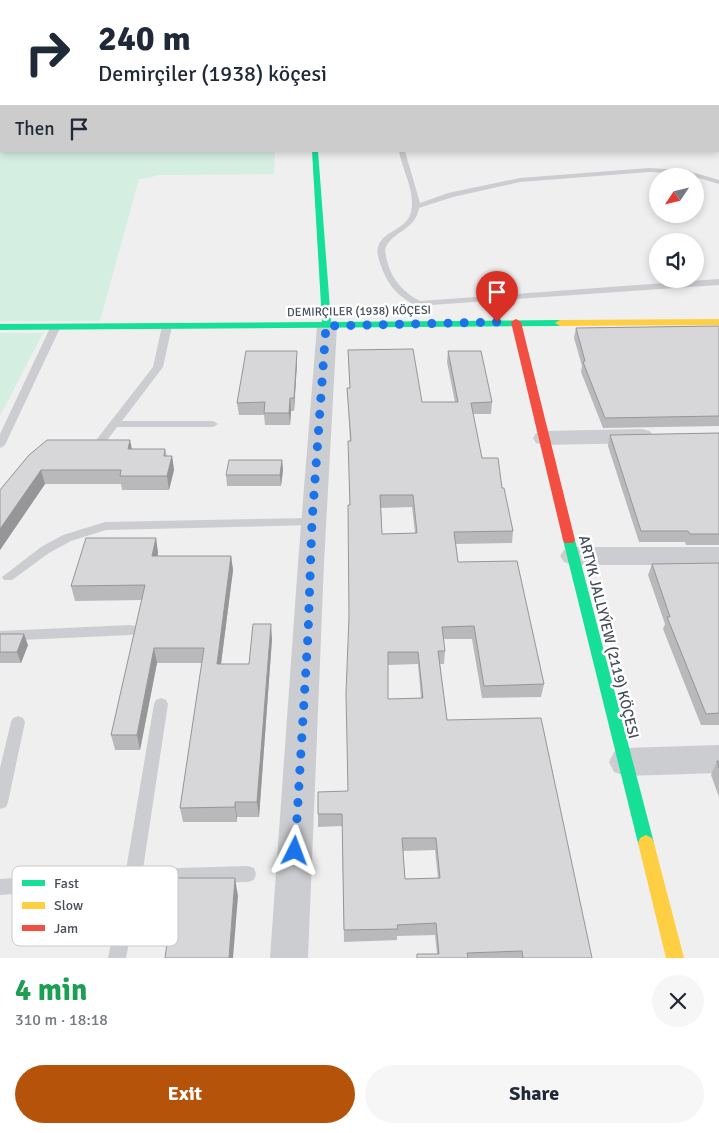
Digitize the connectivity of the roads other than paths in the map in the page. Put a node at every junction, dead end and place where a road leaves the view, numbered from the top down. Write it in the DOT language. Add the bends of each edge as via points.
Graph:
graph roads {
  1 [pos="315,152"];
  2 [pos="402,152"];
  3 [pos="719,182"];
  4 [pos="416,207"];
  5 [pos="719,282"];
  6 [pos="516,322"];
  7 [pos="719,322"];
  8 [pos="167,326"];
  9 [pos="326,326"];
  10 [pos="0,327"];
  11 [pos="55,328"];
  12 [pos="115,424"];
  13 [pos="213,424"];
  14 [pos="659,436"];
  15 [pos="544,438"];
  16 [pos="101,441"];
  17 [pos="0,445"];
  18 [pos="312,522"];
  19 [pos="573,556"];
  20 [pos="719,556"];
  21 [pos="8,577"];
  22 [pos="130,630"];
  23 [pos="0,636"];
  24 [pos="161,704"];
  25 [pos="18,722"];
  26 [pos="719,759"];
  27 [pos="625,762"];
  28 [pos="0,802"];
  29 [pos="135,866"];
  30 [pos="248,874"];
  31 [pos="178,876"];
  32 [pos="289,958"];
  33 [pos="675,958"];
  1 -- 9 [label="street"];
  2 -- 4 [label="lane"];
  3 -- 4 [label="lane" via="685,172 639,170 520,180 451,195"];
  4 -- 5 [label="lane" via="413,220 391,237 381,251 388,278 396,290 419,304"];
  6 -- 7 [label="street, DEMIRÇILER (1938) KÖÇESI"];
  6 -- 9 [label="street, DEMIRÇILER (1938) KÖÇESI"];
  6 -- 15 [label="street, ARTYK JALLYÝEW (2119) KÖÇESI"];
  8 -- 9 [label="street, DEMIRÇILER (1938) KÖÇESI"];
  8 -- 11 [label="street, DEMIRÇILER (1938) KÖÇESI"];
  8 -- 12 [label="lane" via="158,367"];
  9 -- 18 [label="street"];
  10 -- 11 [label="street, DEMIRÇILER (1938) KÖÇESI"];
  11 -- 17 [label="lane"];
  12 -- 13 [label="lane"];
  12 -- 16 [label="lane"];
  14 -- 15 [label="street"];
  15 -- 19 [label="street, ARTYK JALLYÝEW (2119) KÖÇESI"];
  18 -- 21 [label="lane" via="105,526 67,538"];
  18 -- 32 [label="street"];
  19 -- 20 [label="street"];
  19 -- 27 [label="street, ARTYK JALLYÝEW (2119) KÖÇESI"];
  22 -- 23 [label="lane"];
  24 -- 29 [label="lane"];
  25 -- 28 [label="lane"];
  26 -- 27 [label="street"];
  27 -- 33 [label="street, ARTYK JALLYÝEW (2119) KÖÇESI"];
  30 -- 31 [label="lane"];
}
